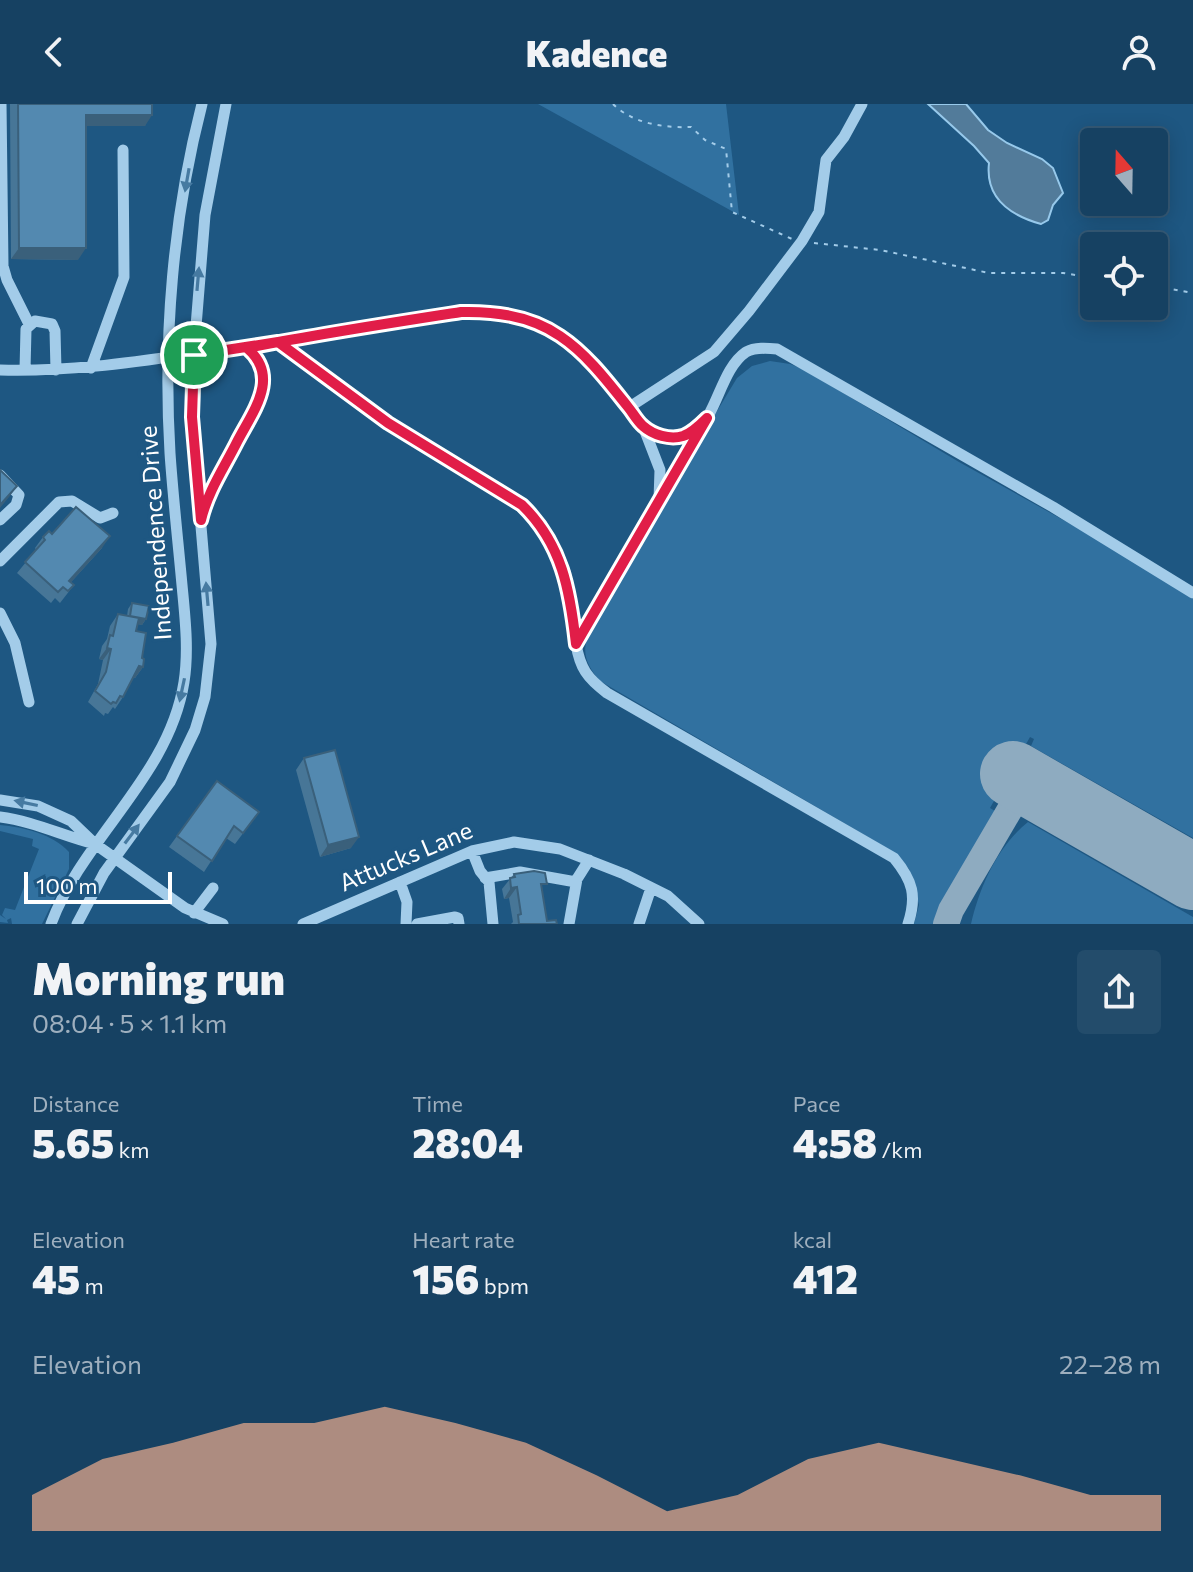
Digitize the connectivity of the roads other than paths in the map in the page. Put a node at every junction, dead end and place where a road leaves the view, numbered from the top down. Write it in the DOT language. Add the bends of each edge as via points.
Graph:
graph roads {
  1 [pos="1,104"];
  2 [pos="202,104"];
  3 [pos="226,104"];
  4 [pos="862,104"];
  5 [pos="123,150"];
  6 [pos="29,324"];
  7 [pos="278,342"];
  8 [pos="194,355"];
  9 [pos="167,360"];
  10 [pos="91,368"];
  11 [pos="0,370"];
  12 [pos="25,370"];
  13 [pos="56,370"];
  14 [pos="628,408"];
  15 [pos="707,418"];
  16 [pos="643,426"];
  17 [pos="0,475"];
  18 [pos="659,500"];
  19 [pos="113,513"];
  20 [pos="0,520"];
  21 [pos="0,561"];
  22 [pos="1193,593"];
  23 [pos="0,613"];
  24 [pos="576,644"];
  25 [pos="29,702"];
  26 [pos="0,800"];
  27 [pos="0,817"];
  28 [pos="95,844"];
  29 [pos="472,851"];
  30 [pos="115,857"];
  31 [pos="589,860"];
  32 [pos="485,878"];
  33 [pos="400,882"];
  34 [pos="576,882"];
  35 [pos="213,888"];
  36 [pos="651,888"];
  37 [pos="194,913"];
  38 [pos="51,924"];
  39 [pos="77,924"];
  40 [pos="223,924"];
  41 [pos="303,924"];
  42 [pos="406,924"];
  43 [pos="417,924"];
  44 [pos="459,924"];
  45 [pos="493,924"];
  46 [pos="569,924"];
  47 [pos="639,924"];
  48 [pos="699,924"];
  49 [pos="908,924"];
  1 -- 6 [label="street" via="3,266"];
  2 -- 9 [label="street, Independence Drive, one-way" via="183,201"];
  8 -- 3 [label="street, Independence Drive, one-way" via="205,215"];
  4 -- 14 [label="street" via="826,160 819,212 724,343"];
  5 -- 10 [label="street" via="124,277"];
  6 -- 12 [label="street"];
  6 -- 13 [label="street" via="52,324"];
  7 -- 8 [label="street"];
  7 -- 14 [label="street" via="461,312 513,316 561,336"];
  7 -- 24 [label="street" via="388,423 501,491 538,521 565,572"];
  8 -- 9 [label="street"];
  30 -- 8 [label="street, Independence Drive, one-way" via="170,782 203,706 211,644 192,417"];
  9 -- 10 [label="street"];
  9 -- 28 [label="street, Independence Drive, one-way" via="186,630 184,680 160,751"];
  10 -- 13 [label="street"];
  11 -- 12 [label="street"];
  12 -- 13 [label="street"];
  14 -- 16 [label="street"];
  15 -- 16 [label="street" via="687,435 673,438"];
  15 -- 18 [label="street"];
  15 -- 22 [label="street" via="747,352 777,349"];
  16 -- 18 [label="street" via="660,470"];
  17 -- 20 [label="street" via="19,495"];
  18 -- 24 [label="street"];
  19 -- 21 [label="street" via="100,518 72,501 59,502"];
  23 -- 25 [label="street" via="15,643"];
  24 -- 49 [label="street" via="587,678 607,693 894,858 914,893"];
  28 -- 26 [label="street, one-way" via="50,810"];
  27 -- 28 [label="street"];
  28 -- 30 [label="street"];
  28 -- 38 [label="street, Independence Drive"];
  29 -- 31 [label="street, Attucks Lane" via="524,843"];
  29 -- 32 [label="street"];
  29 -- 33 [label="street, Attucks Lane"];
  30 -- 37 [label="street"];
  30 -- 39 [label="street, Independence Drive"];
  31 -- 34 [label="street"];
  31 -- 36 [label="street, Attucks Lane"];
  32 -- 34 [label="street" via="520,872"];
  32 -- 45 [label="street"];
  33 -- 41 [label="street, Attucks Lane"];
  33 -- 42 [label="street" via="407,902"];
  34 -- 46 [label="street"];
  35 -- 37 [label="street"];
  36 -- 47 [label="street"];
  36 -- 48 [label="street, Attucks Lane"];
  37 -- 40 [label="street"];
  43 -- 44 [label="street" via="455,917"];
}
